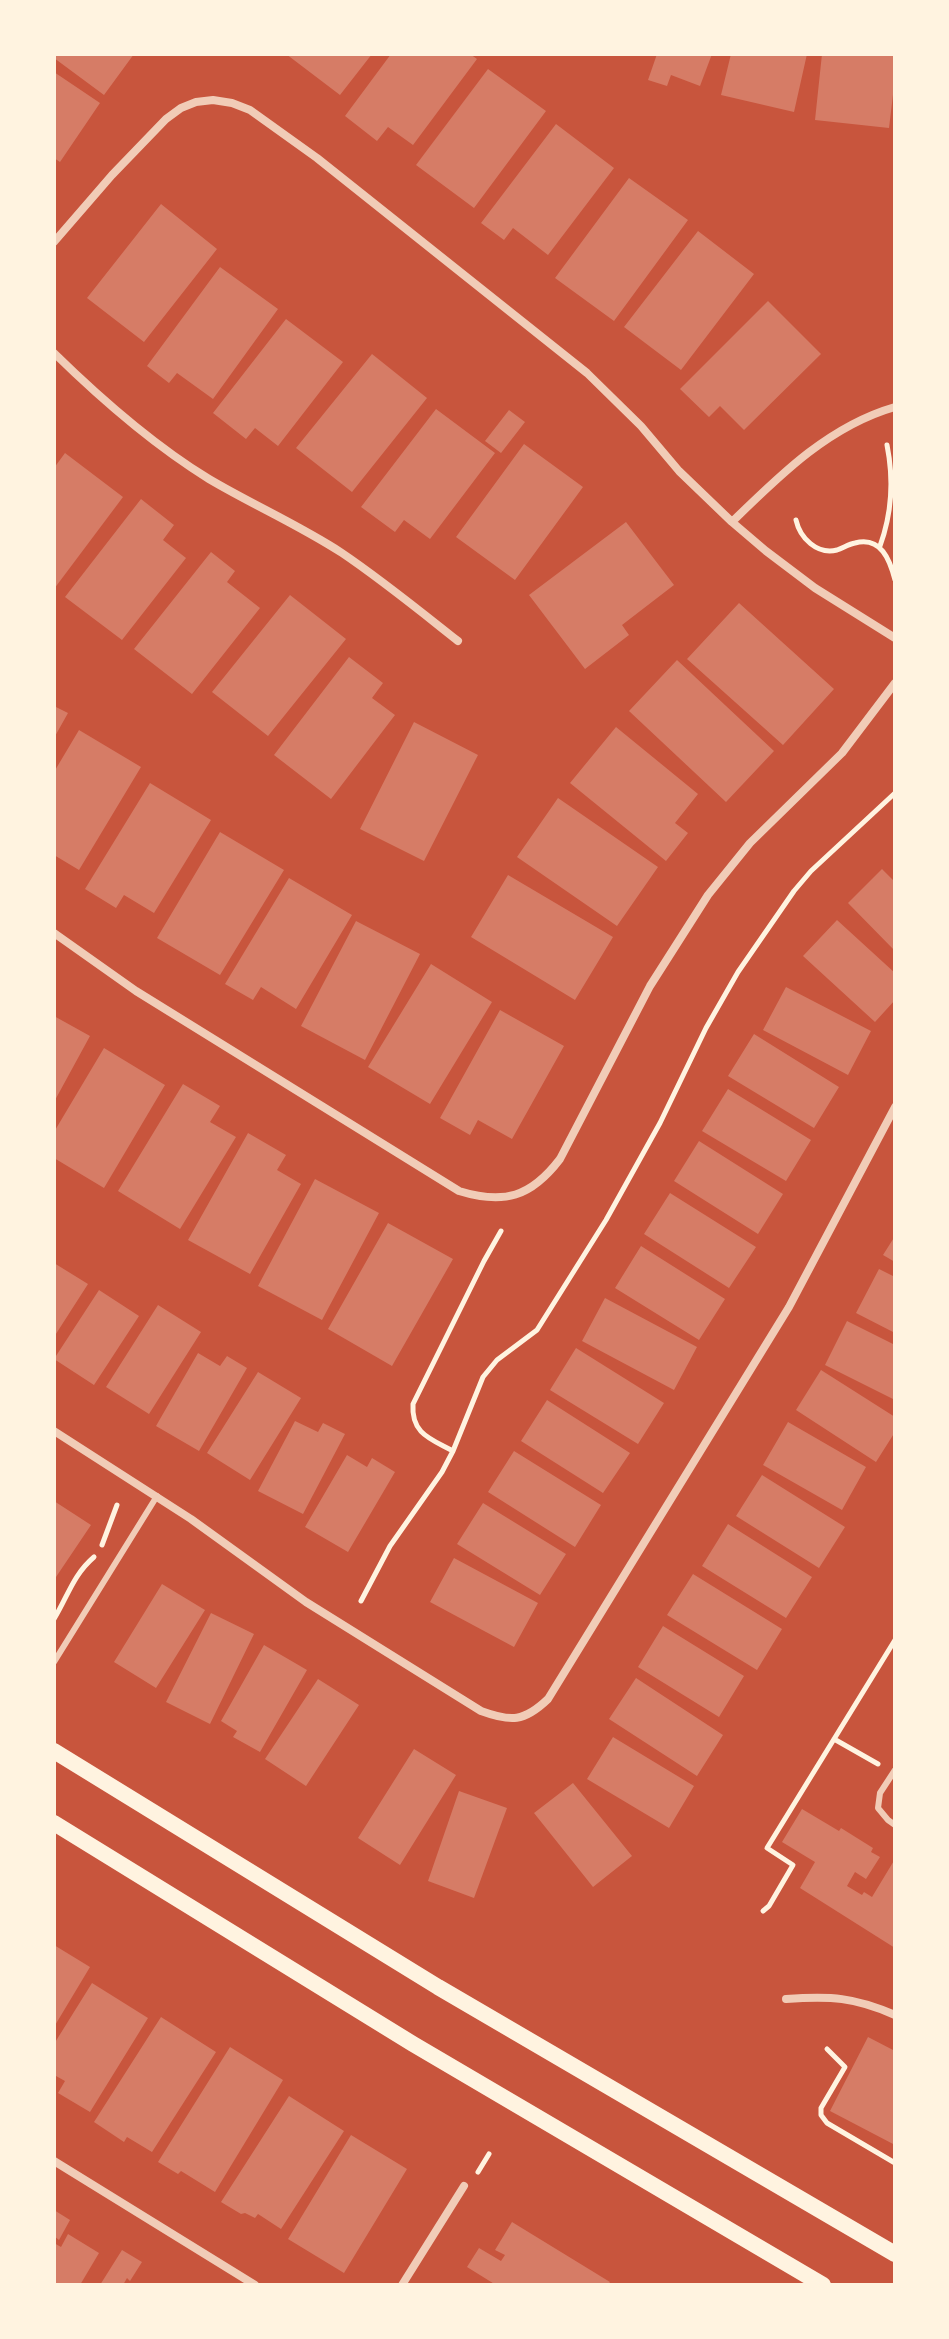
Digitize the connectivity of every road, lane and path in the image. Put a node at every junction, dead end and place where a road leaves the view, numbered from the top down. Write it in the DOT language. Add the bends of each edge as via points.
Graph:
graph roads {
  1 [pos="54,242"];
  2 [pos="54,353"];
  3 [pos="895,407"];
  4 [pos="887,445"];
  5 [pos="796,520"];
  6 [pos="732,522"];
  7 [pos="880,546"];
  8 [pos="895,580"];
  9 [pos="895,638"];
  10 [pos="458,641"];
  11 [pos="895,683"];
  12 [pos="895,793"];
  13 [pos="54,933"];
  14 [pos="895,1107"];
  15 [pos="501,1231"];
  16 [pos="54,1431"];
  17 [pos="453,1451"];
  18 [pos="157,1496"];
  19 [pos="117,1505"];
  20 [pos="361,1601"];
  21 [pos="54,1619"];
  22 [pos="895,1640"];
  23 [pos="54,1662"];
  24 [pos="834,1739"];
  25 [pos="54,1751"];
  26 [pos="878,1764"];
  27 [pos="895,1770"];
  28 [pos="54,1823"];
  29 [pos="895,1825"];
  30 [pos="763,1911"];
  31 [pos="786,1999"];
  32 [pos="895,2015"];
  33 [pos="827,2049"];
  34 [pos="489,2154"];
  35 [pos="54,2161"];
  36 [pos="895,2163"];
  37 [pos="467,2184"];
  38 [pos="895,2254"];
  39 [pos="255,2285"];
  40 [pos="402,2285"];
  41 [pos="823,2285"];
  1 -- 6 [label="street" via="181,108 213,100 241,106 317,158 587,373"];
  2 -- 10 [label="street" via="175,456 310,533"];
  3 -- 6 [label="street" via="811,450"];
  4 -- 7 [label="path" via="891,500"];
  5 -- 7 [label="path" via="802,537 824,550 859,542"];
  6 -- 9 [label="street" via="807,582"];
  7 -- 8 [label="path"];
  11 -- 13 [label="street" via="842,753 750,843 708,895 650,986 560,1159 534,1187 515,1195 497,1199 459,1191 136,991"];
  12 -- 17 [label="path" via="811,871 738,972 606,1220 537,1330 483,1377"];
  14 -- 18 [label="street" via="757,1363 535,1712 517,1719 481,1711 295,1595"];
  15 -- 17 [label="path" via="413,1404 416,1426"];
  16 -- 18 [label="street"];
  17 -- 20 [label="path" via="390,1546"];
  18 -- 23 [label="lane"];
  19 -- 21 [label="path" via="102,1544 75,1577"];
  22 -- 24 [label="path"];
  24 -- 26 [label="path"];
  24 -- 30 [label="path" via="767,1848 793,1865"];
  25 -- 38 [label="main road" via="438,1987"];
  27 -- 29 [label="lane" via="880,1793 878,1808"];
  28 -- 41 [label="main road" via="413,2044"];
  31 -- 32 [label="street" via="852,1999"];
  33 -- 36 [label="path" via="845,2067 821,2115"];
  34 -- 37 [label="path"];
  35 -- 39 [label="street"];
  37 -- 40 [label="street"];
}
